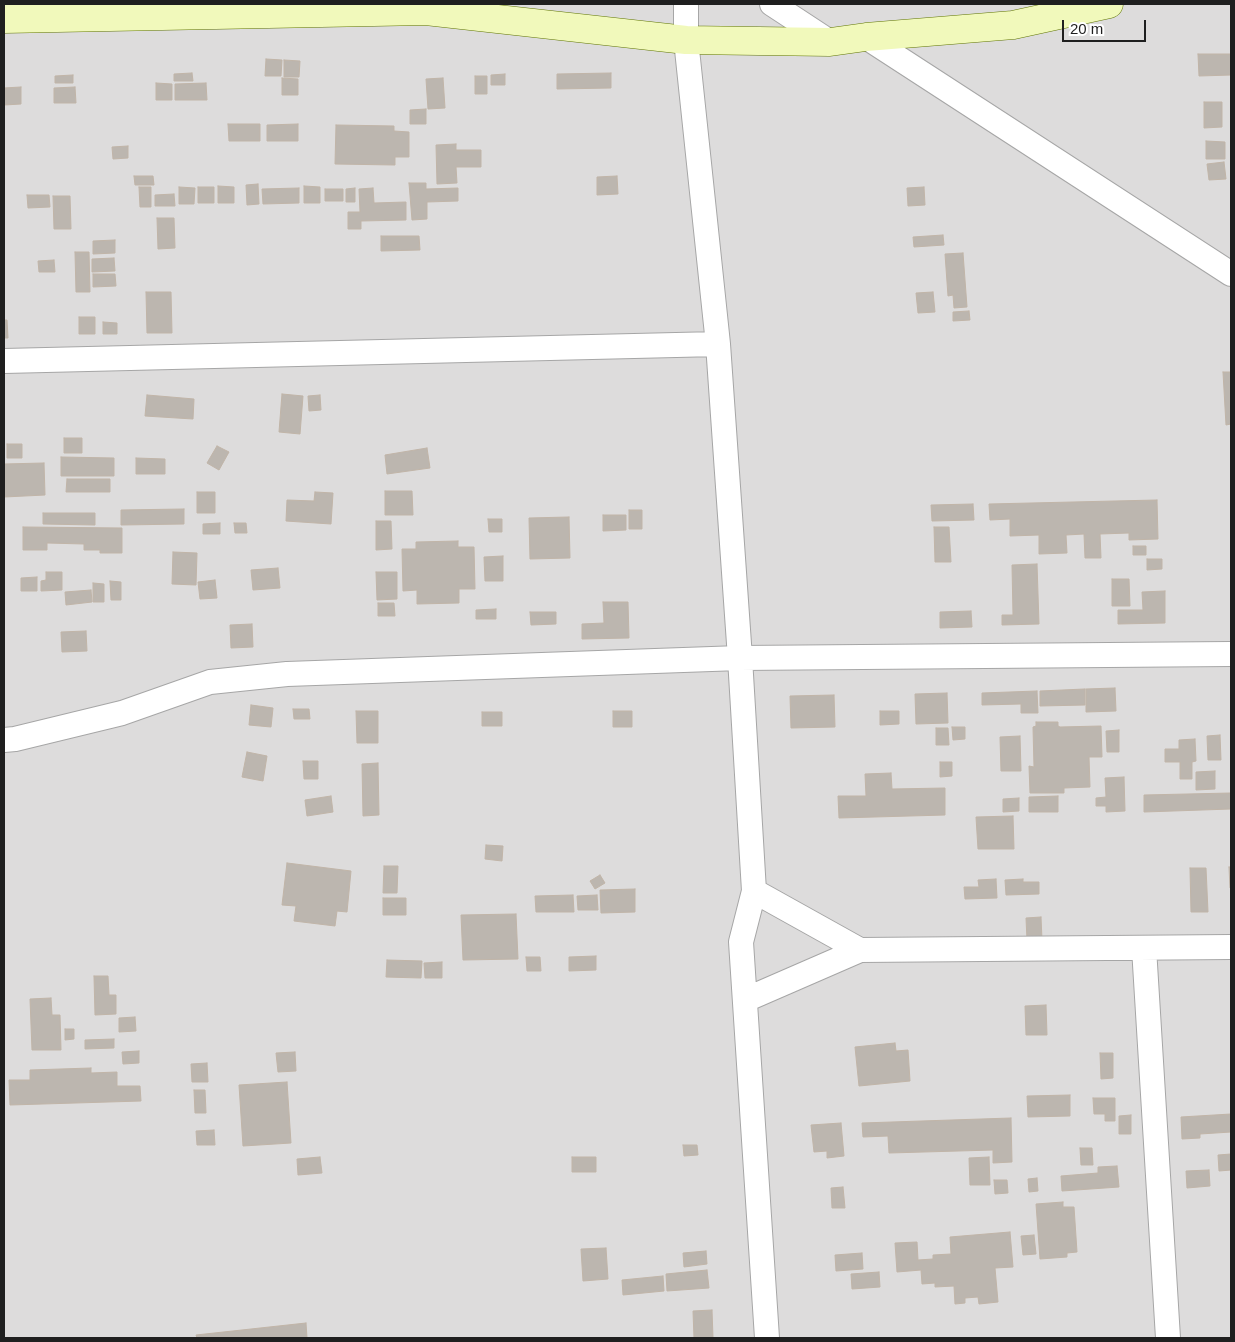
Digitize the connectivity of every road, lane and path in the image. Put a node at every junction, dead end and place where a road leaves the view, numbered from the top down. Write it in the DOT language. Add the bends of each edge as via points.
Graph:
graph roads {
  1 [pos="686,4"];
  2 [pos="772,4"];
  3 [pos="1109,4"];
  4 [pos="4,19"];
  5 [pos="866,37"];
  6 [pos="686,40"];
  7 [pos="830,42"];
  8 [pos="1231,274"];
  9 [pos="718,344"];
  10 [pos="4,361"];
  11 [pos="1231,654"];
  12 [pos="740,658"];
  13 [pos="4,740"];
  14 [pos="754,890"];
  15 [pos="1231,947"];
  16 [pos="1144,948"];
  17 [pos="860,950"];
  18 [pos="745,1000"];
  19 [pos="767,1338"];
  20 [pos="1168,1338"];
  1 -- 6 [label="street"];
  2 -- 7 [label="street"];
  3 -- 5 [label="street" via="1014,25"];
  4 -- 6 [label="street" via="426,11"];
  5 -- 7 [label="street"];
  5 -- 8 [label="street"];
  6 -- 7 [label="street"];
  6 -- 9 [label="street"];
  9 -- 10 [label="street"];
  9 -- 12 [label="street"];
  11 -- 12 [label="street"];
  12 -- 13 [label="street" via="288,674 210,682 122,713"];
  12 -- 14 [label="street"];
  14 -- 17 [label="street"];
  14 -- 18 [label="street" via="741,942"];
  15 -- 16 [label="street"];
  16 -- 17 [label="street"];
  16 -- 20 [label="street"];
  17 -- 18 [label="street"];
  18 -- 19 [label="street"];
}
